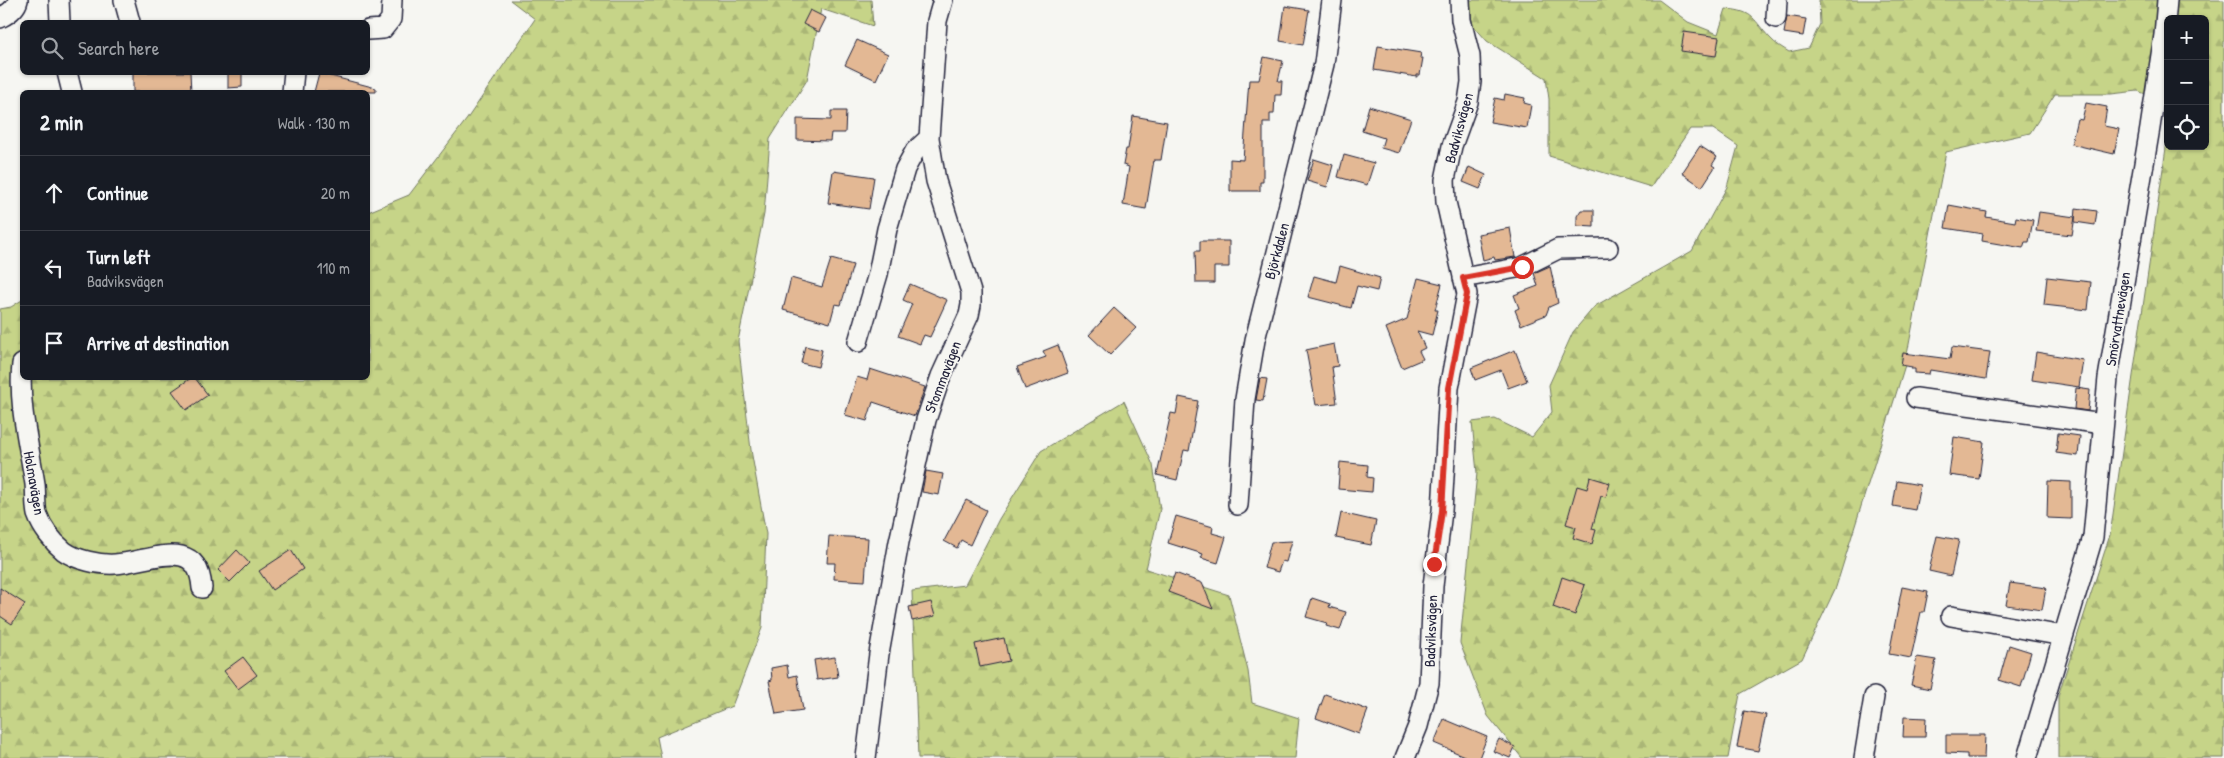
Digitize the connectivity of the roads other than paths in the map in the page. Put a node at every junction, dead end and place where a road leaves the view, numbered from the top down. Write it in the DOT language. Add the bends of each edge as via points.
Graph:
graph roads {
  1 [pos="18,0"];
  2 [pos="59,0"];
  3 [pos="124,0"];
  4 [pos="392,0"];
  5 [pos="943,0"];
  6 [pos="1332,0"];
  7 [pos="1460,0"];
  8 [pos="2167,0"];
  9 [pos="0,18"];
  10 [pos="60,20"];
  11 [pos="129,20"];
  12 [pos="370,30"];
  13 [pos="68,75"];
  14 [pos="294,75"];
  15 [pos="72,90"];
  16 [pos="292,90"];
  17 [pos="929,138"];
  18 [pos="1608,248"];
  19 [pos="1463,278"];
  20 [pos="858,342"];
  21 [pos="21,380"];
  22 [pos="1916,398"];
  23 [pos="2103,424"];
  24 [pos="1238,505"];
  25 [pos="202,588"];
  26 [pos="1951,616"];
  27 [pos="2063,636"];
  28 [pos="1874,697"];
  29 [pos="866,758"];
  30 [pos="1405,758"];
  31 [pos="1864,758"];
  32 [pos="2027,758"];
  1 -- 9 [label="street" via="8,14"];
  2 -- 10 [label="street"];
  3 -- 11 [label="street"];
  4 -- 12 [label="street" via="391,19 383,29"];
  5 -- 17 [label="street, Stommavägen" via="937,21"];
  6 -- 24 [label="street, Björkdalen" via="1324,64 1255,340 1245,399"];
  7 -- 19 [label="street, Badviksvägen" via="1471,82 1445,180 1446,202"];
  8 -- 23 [label="street, Smörvattnevägen"];
  13 -- 15 [label="street"];
  14 -- 16 [label="street"];
  17 -- 20 [label="street" via="915,151 905,169 886,229 878,274"];
  17 -- 29 [label="street, Stommavägen" via="936,181 971,292 971,305 926,420 880,647"];
  18 -- 19 [label="street" via="1558,249 1522,267"];
  19 -- 30 [label="street, Badviksvägen" via="1467,294 1449,388 1442,511 1433,586 1429,683 1418,726"];
  21 -- 25 [label="street, Holmavägen" via="37,514 47,533 65,552 89,561 112,565 164,555 189,558 198,567"];
  22 -- 23 [label="street"];
  23 -- 27 [label="street, Smörvattnevägen" via="2093,537"];
  26 -- 27 [label="street"];
  27 -- 32 [label="street, Smörvattnevägen"];
  28 -- 31 [label="street"];
}
